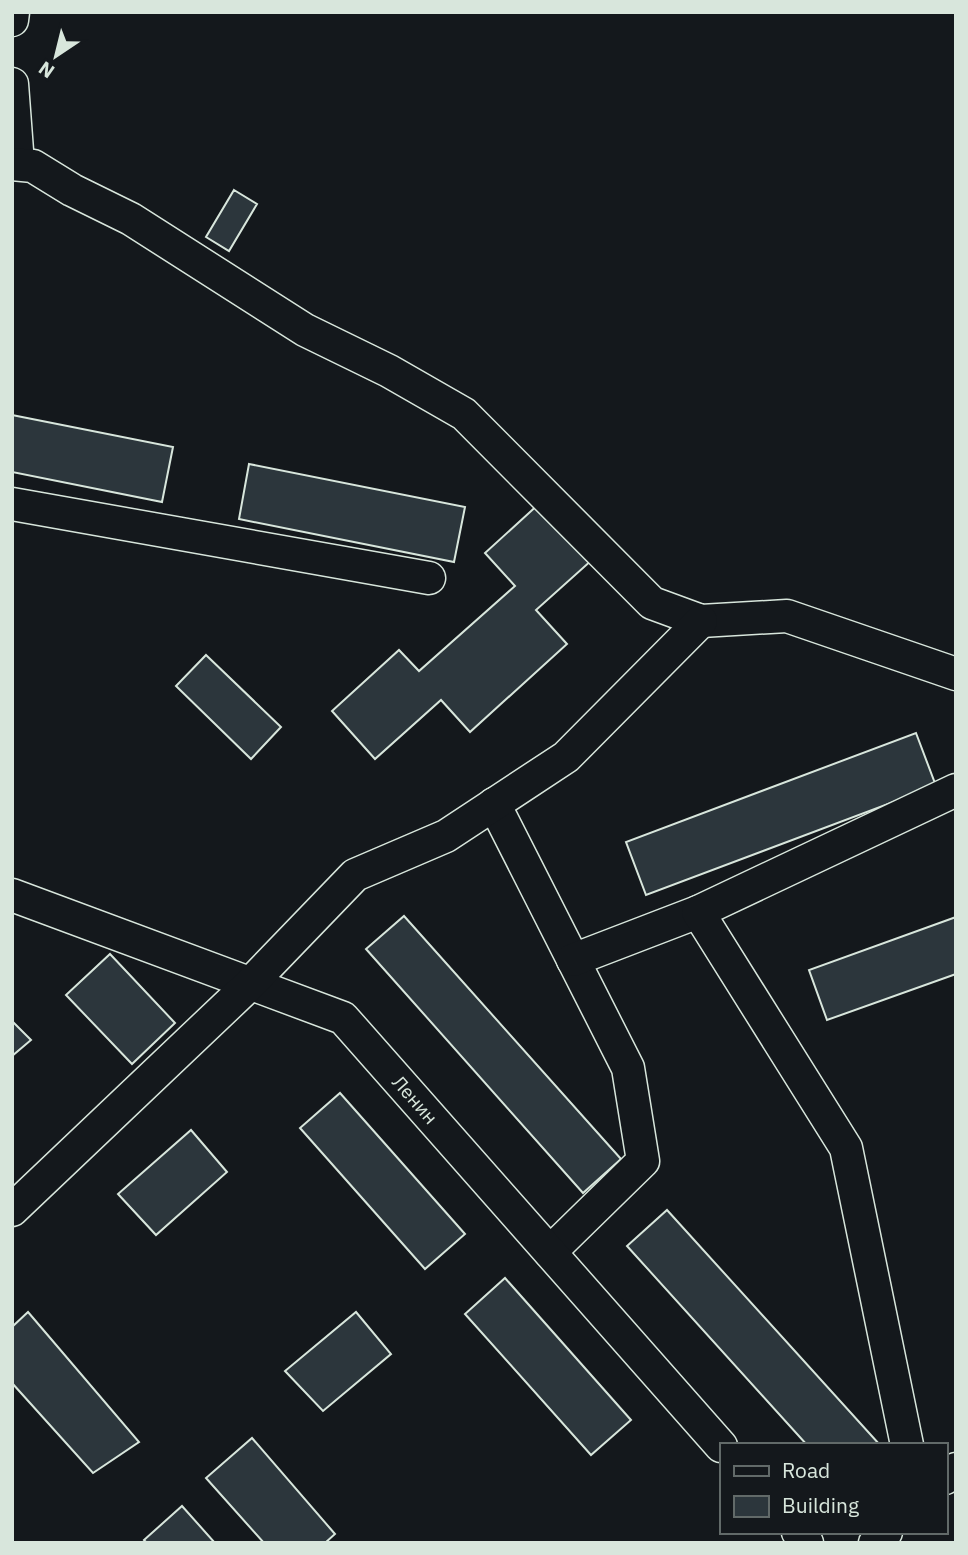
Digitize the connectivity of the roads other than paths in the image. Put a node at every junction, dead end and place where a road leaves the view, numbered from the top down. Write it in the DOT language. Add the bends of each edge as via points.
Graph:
graph roads {
  1 [pos="13,12"];
  2 [pos="12,20"];
  3 [pos="12,83"];
  4 [pos="15,164"];
  5 [pos="12,504"];
  6 [pos="429,578"];
  7 [pos="701,621"];
  8 [pos="956,674"];
  9 [pos="956,790"];
  10 [pos="495,804"];
  11 [pos="12,895"];
  12 [pos="698,912"];
  13 [pos="573,960"];
  14 [pos="250,984"];
  15 [pos="12,1210"];
  16 [pos="550,1252"];
  17 [pos="907,1443"];
  18 [pos="720,1445"];
  1 -- 2 [label="street"];
  3 -- 4 [label="street"];
  4 -- 7 [label="street" via="33,166 131,219 305,330 464,414 652,603"];
  5 -- 6 [label="street"];
  7 -- 8 [label="street" via="787,616"];
  7 -- 10 [label="street" via="566,757"];
  9 -- 12 [label="street"];
  10 -- 13 [label="street"];
  10 -- 14 [label="street" via="446,836 355,875"];
  11 -- 14 [label="street, Ленин"];
  12 -- 13 [label="street"];
  12 -- 17 [label="street" via="846,1148"];
  13 -- 16 [label="street" via="628,1068 643,1161"];
  14 -- 15 [label="street"];
  14 -- 16 [label="street, Ленин" via="343,1018"];
  16 -- 18 [label="street, Ленин"];
}
